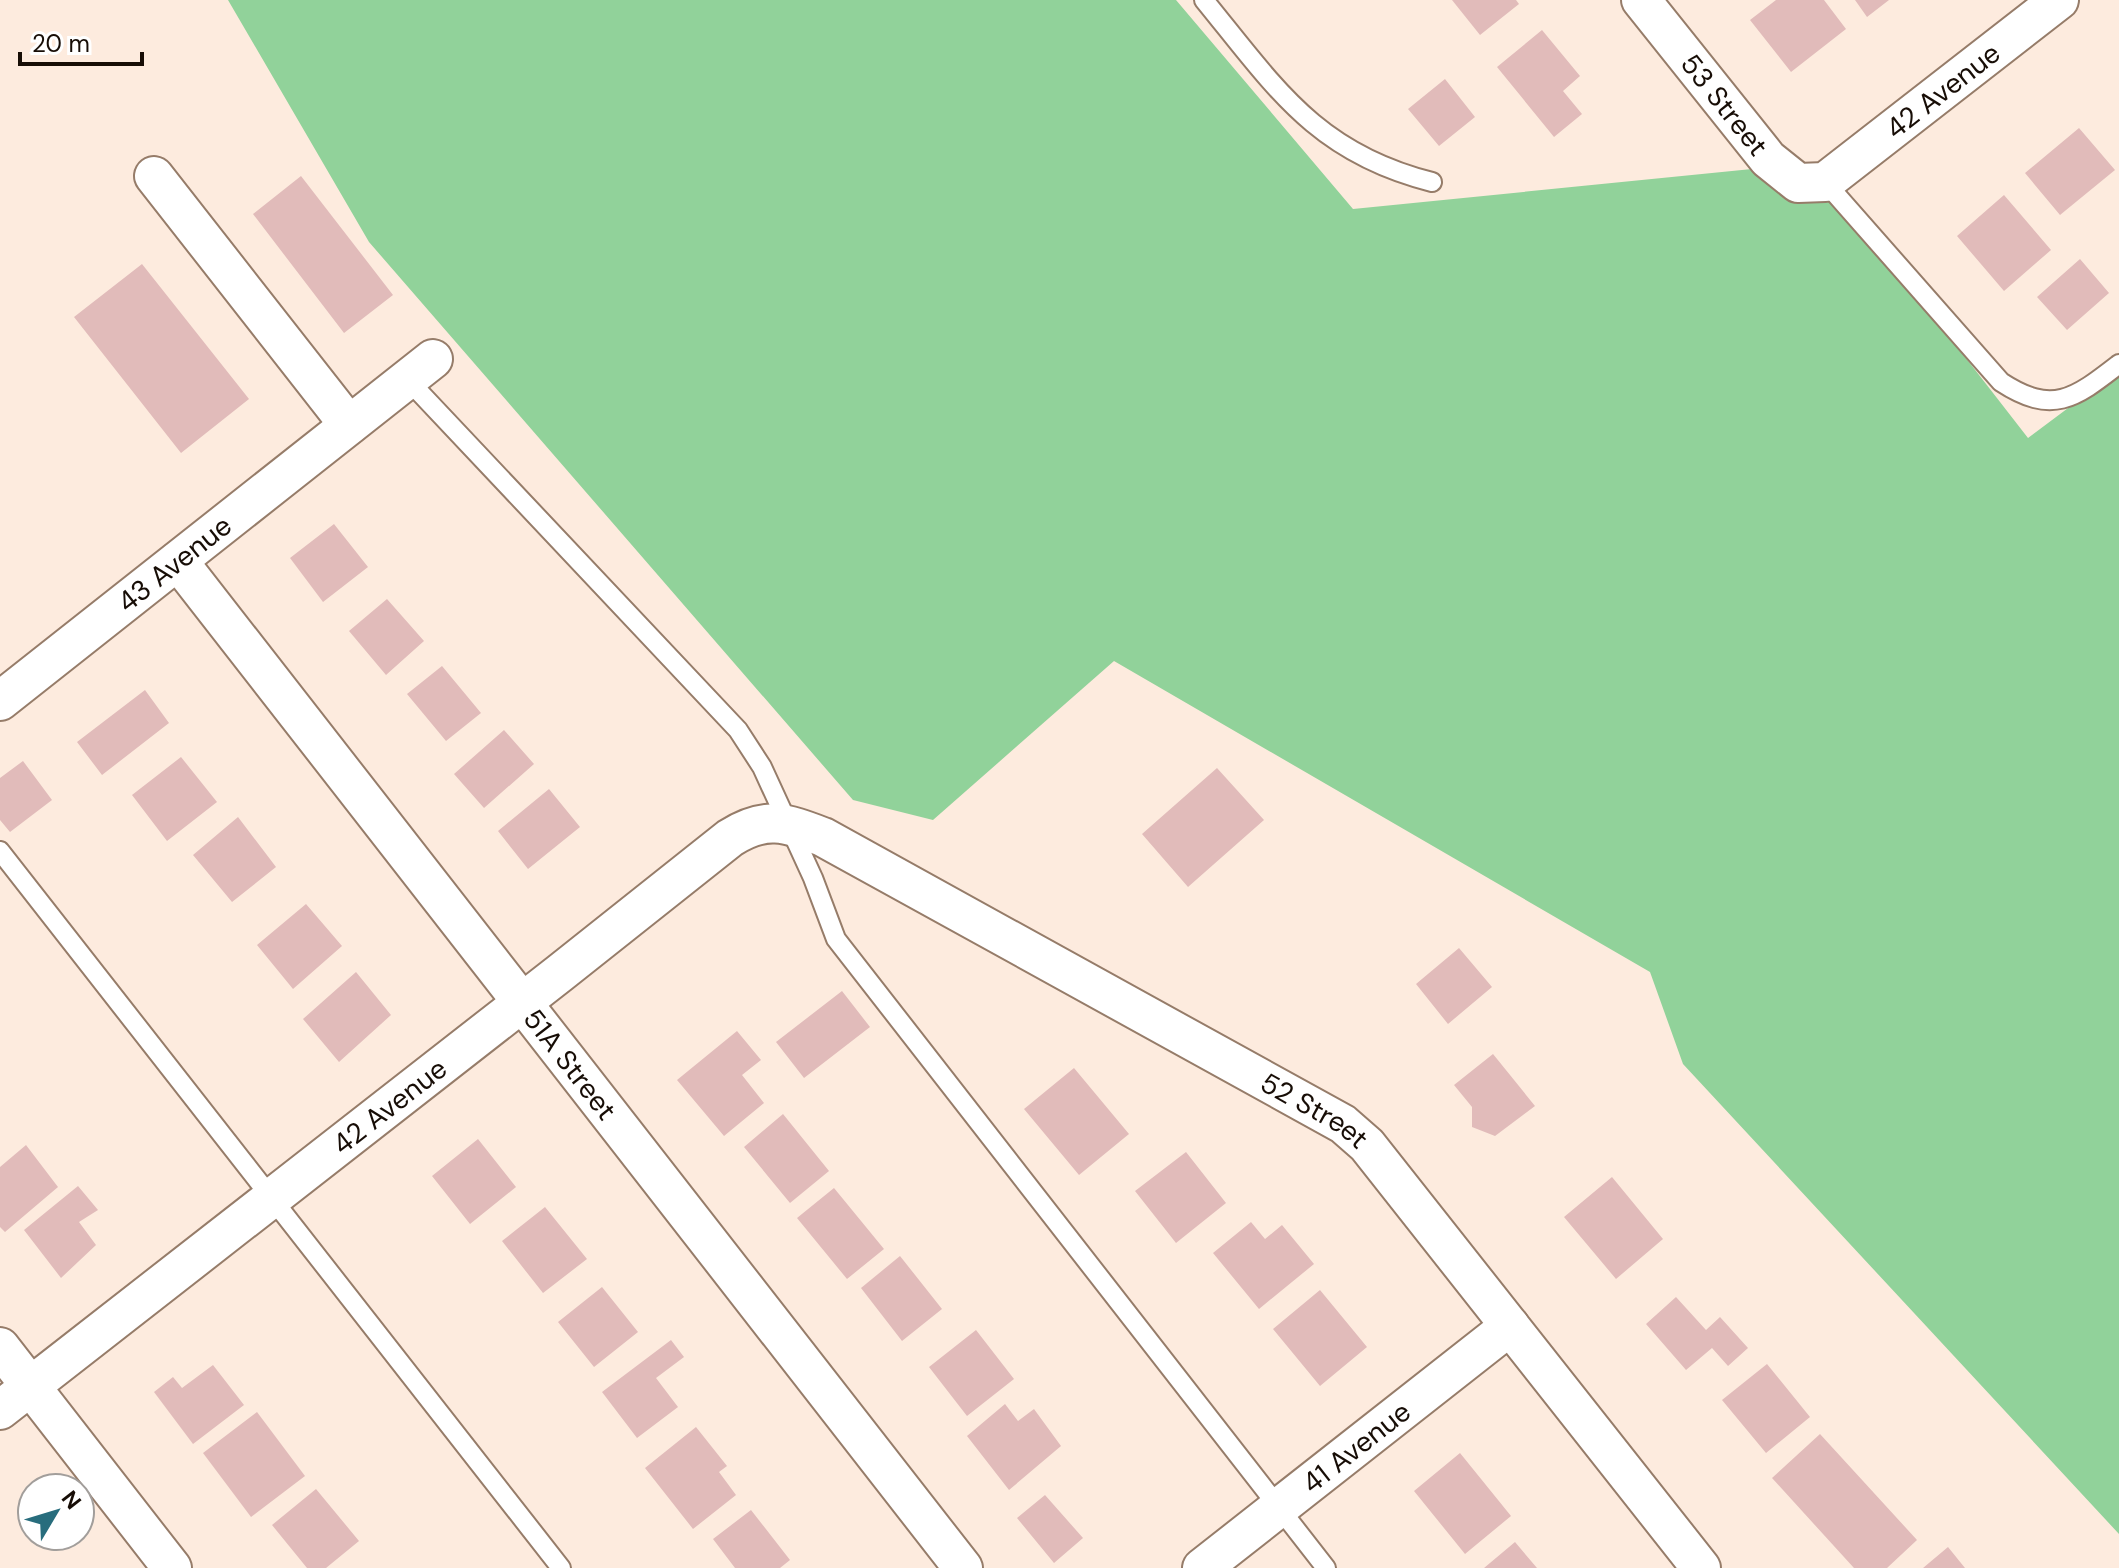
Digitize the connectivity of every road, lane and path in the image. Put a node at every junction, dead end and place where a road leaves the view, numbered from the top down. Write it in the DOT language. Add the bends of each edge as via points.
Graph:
graph roads {
  1 [pos="1204,0"];
  2 [pos="1641,0"];
  3 [pos="2059,0"];
  4 [pos="154,176"];
  5 [pos="1432,182"];
  6 [pos="1825,182"];
  7 [pos="2119,364"];
  8 [pos="421,369"];
  9 [pos="349,425"];
  10 [pos="178,561"];
  11 [pos="0,701"];
  12 [pos="787,824"];
  13 [pos="0,851"];
  14 [pos="521,1004"];
  15 [pos="271,1199"];
  16 [pos="1510,1326"];
  17 [pos="0,1347"];
  18 [pos="30,1386"];
  19 [pos="0,1410"];
  20 [pos="1279,1507"];
  21 [pos="172,1568"];
  22 [pos="561,1568"];
  23 [pos="963,1568"];
  24 [pos="1202,1568"];
  25 [pos="1326,1568"];
  26 [pos="1701,1568"];
  1 -- 5 [label="lane" via="1289,104 1343,147 1397,174"];
  2 -- 6 [label="street, 53 Street" via="1768,159 1798,183"];
  3 -- 6 [label="street, 42 Avenue"];
  4 -- 9 [label="street"];
  6 -- 7 [label="lane" via="2001,382 2018,393 2039,400 2073,397"];
  8 -- 9 [label="street, 43 Avenue"];
  8 -- 12 [label="lane" via="738,730 762,767"];
  9 -- 10 [label="street, 43 Avenue"];
  10 -- 11 [label="street, 43 Avenue"];
  10 -- 14 [label="street, 51A Street"];
  12 -- 14 [label="street, 42 Avenue" via="762,823 730,838"];
  12 -- 16 [label="street, 52 Street" via="823,837 1343,1124 1367,1145"];
  12 -- 20 [label="lane" via="836,939"];
  13 -- 15 [label="lane"];
  14 -- 15 [label="street, 42 Avenue"];
  14 -- 23 [label="street, 51A Street"];
  15 -- 18 [label="street, 42 Avenue"];
  15 -- 22 [label="lane"];
  16 -- 20 [label="street, 41 Avenue"];
  16 -- 26 [label="street, 52 Street"];
  17 -- 18 [label="street"];
  18 -- 19 [label="street, 42 Avenue"];
  18 -- 21 [label="street"];
  20 -- 24 [label="street, 41 Avenue"];
  20 -- 25 [label="lane"];
}
